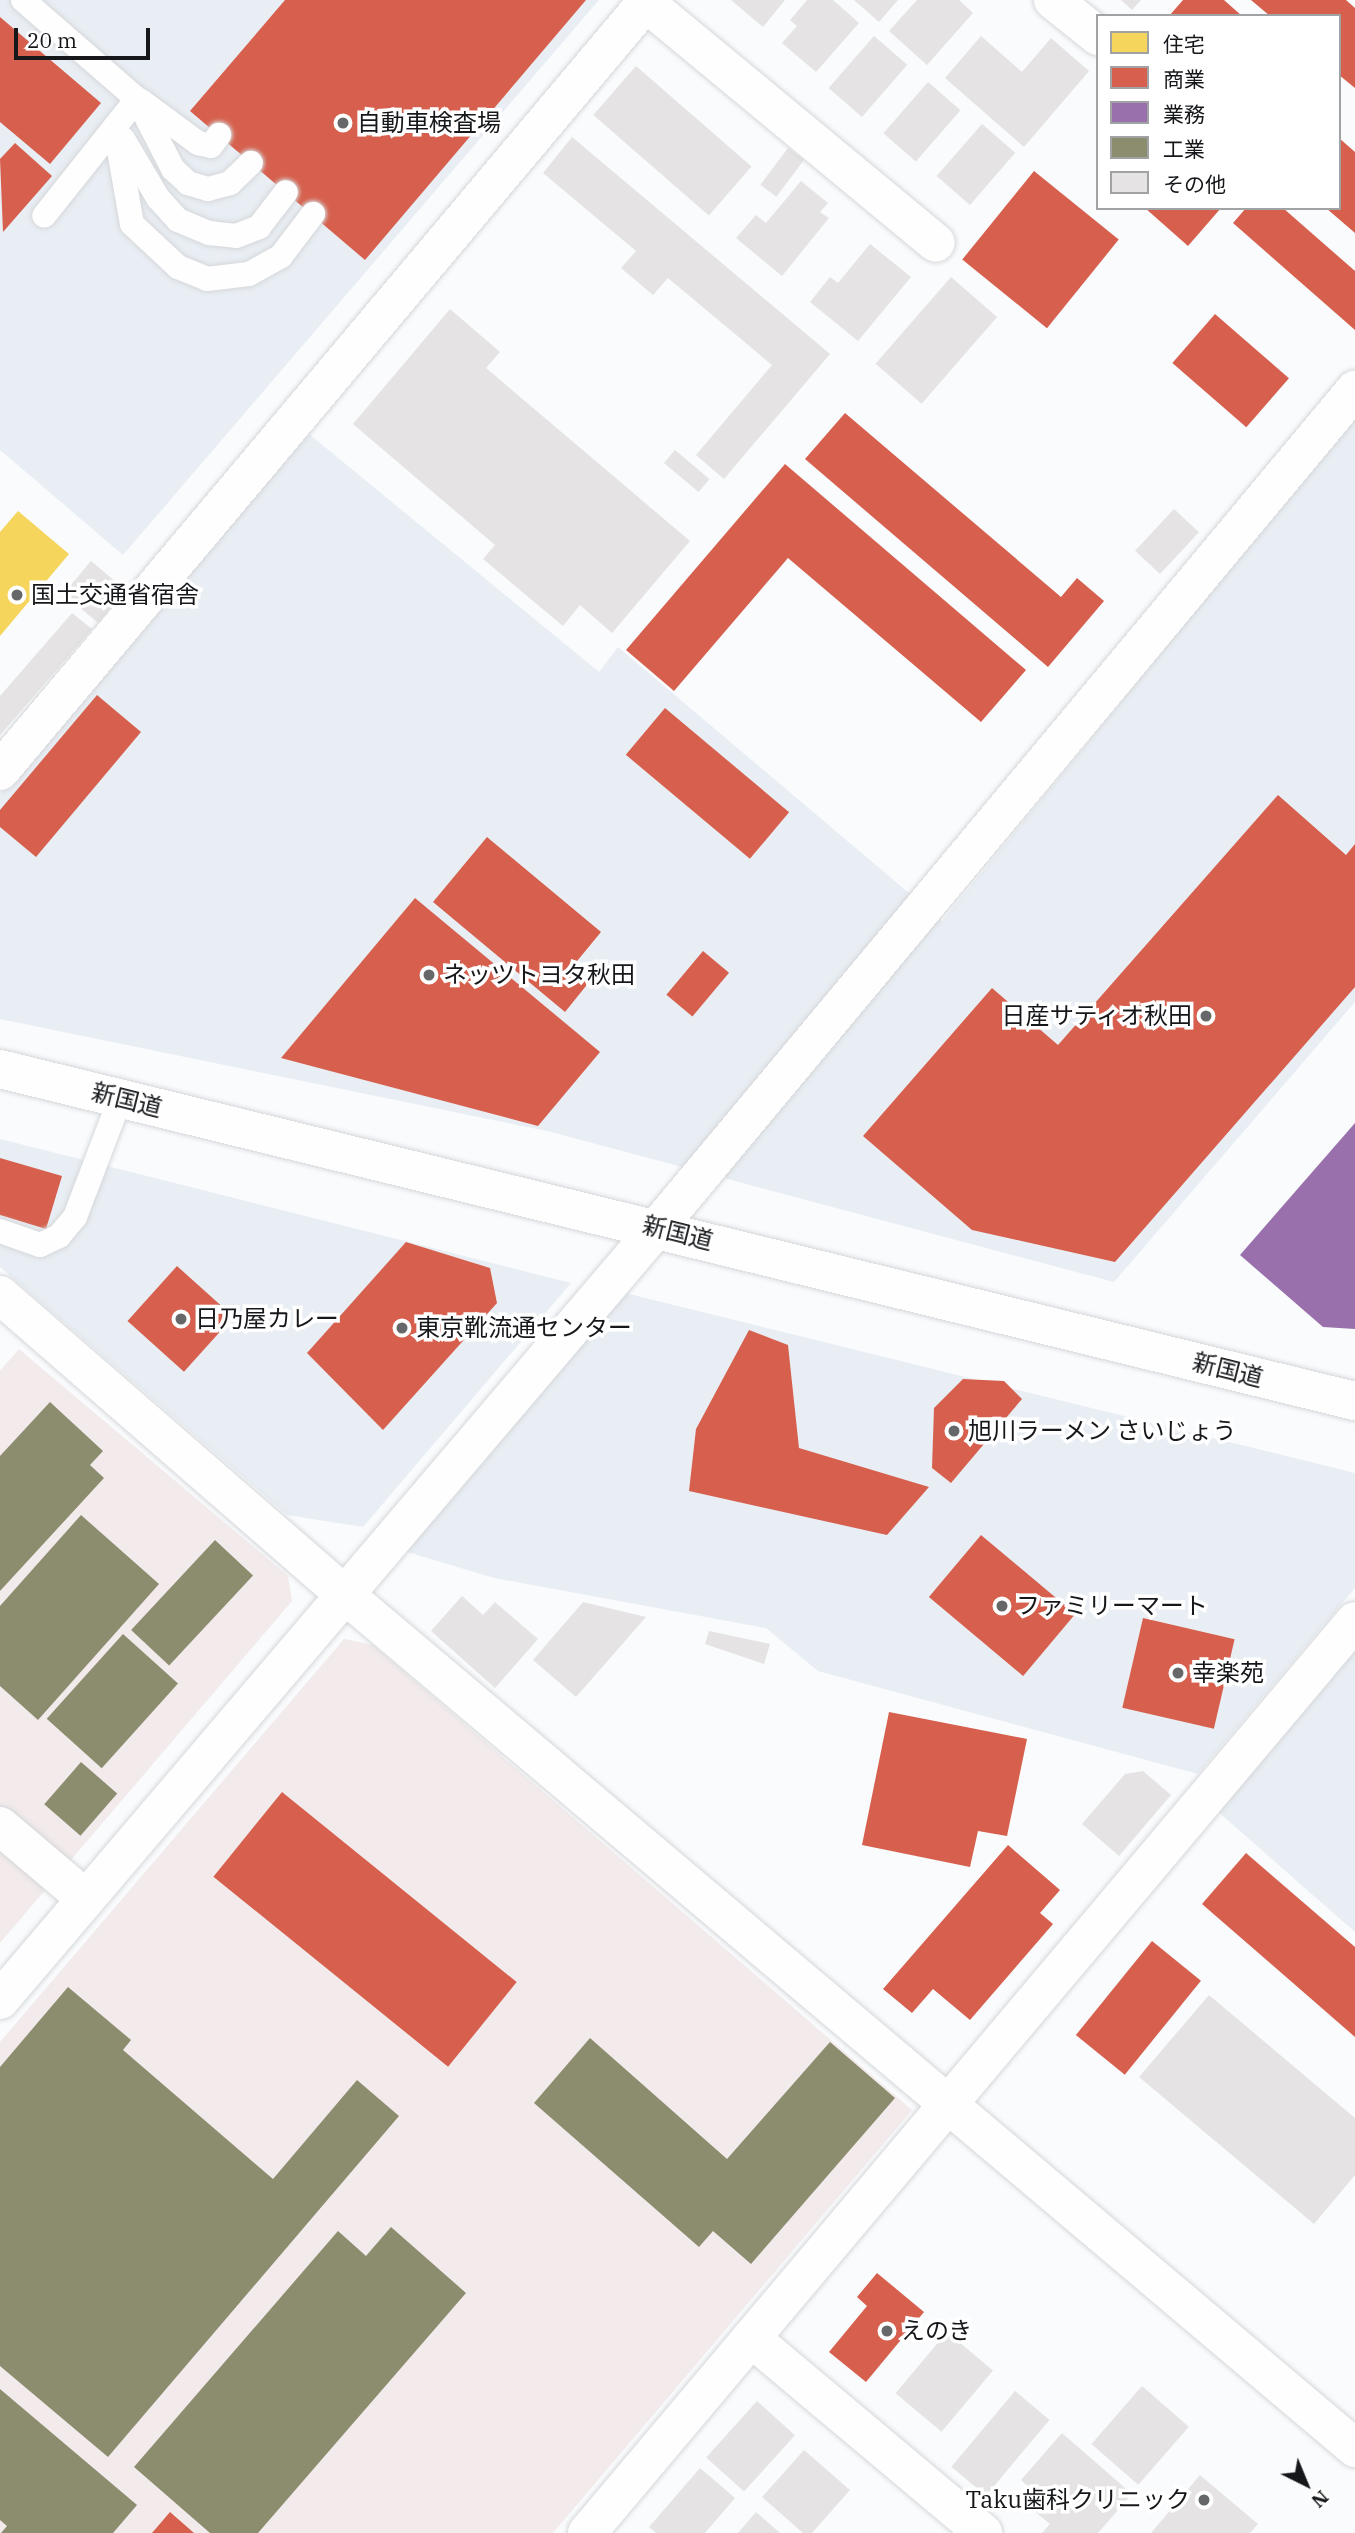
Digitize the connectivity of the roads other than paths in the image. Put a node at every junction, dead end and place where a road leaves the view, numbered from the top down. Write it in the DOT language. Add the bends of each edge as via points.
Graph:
graph roads {
  1 [pos="23,0"];
  2 [pos="1053,0"];
  3 [pos="647,2"];
  4 [pos="1096,34"];
  5 [pos="137,99"];
  6 [pos="115,127"];
  7 [pos="219,135"];
  8 [pos="251,163"];
  9 [pos="286,192"];
  10 [pos="313,214"];
  11 [pos="44,216"];
  12 [pos="936,243"];
  13 [pos="1355,390"];
  14 [pos="0,771"];
  15 [pos="0,1069"];
  16 [pos="120,1099"];
  17 [pos="657,1228"];
  18 [pos="0,1231"];
  19 [pos="0,1294"];
  20 [pos="1355,1401"];
  21 [pos="343,1593"];
  22 [pos="1355,1621"];
  23 [pos="0,1826"];
  24 [pos="85,1898"];
  25 [pos="0,2000"];
  26 [pos="947,2106"];
  27 [pos="751,2338"];
  28 [pos="1355,2448"];
  29 [pos="600,2528"];
  30 [pos="983,2533"];
  1 -- 5 [label="lane"];
  2 -- 4 [label="street"];
  3 -- 12 [label="street"];
  3 -- 14 [label="street"];
  5 -- 6 [label="lane"];
  5 -- 7 [label="lane" via="198,143 211,146"];
  5 -- 8 [label="lane" via="173,169 188,183 208,189 230,183"];
  6 -- 9 [label="lane" via="158,198 178,219 209,233 236,236 259,227"];
  6 -- 10 [label="lane" via="132,224 178,267 207,279 249,274 281,256"];
  6 -- 11 [label="lane"];
  13 -- 17 [label="street"];
  15 -- 16 [label="street, 新国道"];
  16 -- 17 [label="street, 新国道"];
  16 -- 18 [label="lane" via="75,1216 59,1236 40,1245"];
  17 -- 20 [label="street, 新国道"];
  17 -- 21 [label="street"];
  19 -- 21 [label="street"];
  21 -- 24 [label="street"];
  21 -- 26 [label="street"];
  22 -- 26 [label="street"];
  23 -- 24 [label="street"];
  24 -- 25 [label="street"];
  26 -- 27 [label="street"];
  26 -- 28 [label="street"];
  27 -- 29 [label="street"];
  27 -- 30 [label="street"];
}
